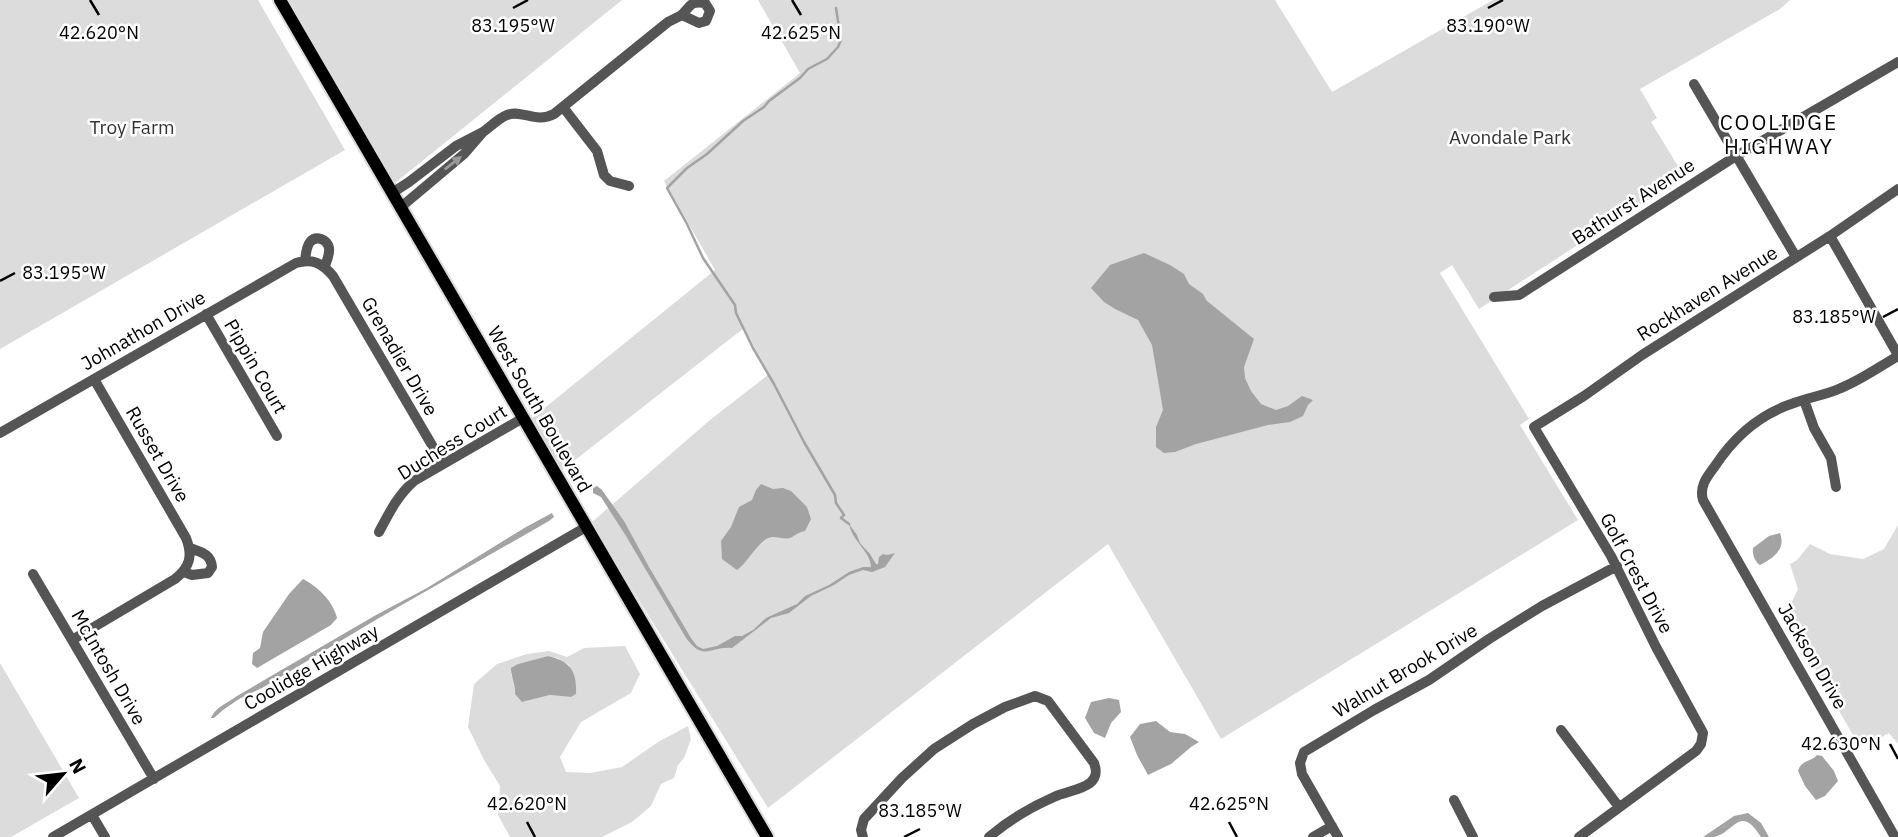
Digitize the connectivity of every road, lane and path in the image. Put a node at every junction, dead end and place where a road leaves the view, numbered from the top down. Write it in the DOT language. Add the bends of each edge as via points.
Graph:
graph roads {
  1 [pos="280,0"];
  2 [pos="682,15"];
  3 [pos="1898,62"];
  4 [pos="1694,84"];
  5 [pos="563,107"];
  6 [pos="484,132"];
  7 [pos="1736,156"];
  8 [pos="629,186"];
  9 [pos="1898,188"];
  10 [pos="392,192"];
  11 [pos="401,207"];
  12 [pos="1829,236"];
  13 [pos="321,239"];
  14 [pos="1796,257"];
  15 [pos="310,261"];
  16 [pos="325,266"];
  17 [pos="1494,298"];
  18 [pos="206,314"];
  19 [pos="1898,356"];
  20 [pos="94,379"];
  21 [pos="1804,400"];
  22 [pos="523,418"];
  23 [pos="1534,427"];
  24 [pos="0,433"];
  25 [pos="277,436"];
  26 [pos="443,464"];
  27 [pos="1836,487"];
  28 [pos="586,527"];
  29 [pos="379,532"];
  30 [pos="190,548"];
  31 [pos="1616,566"];
  32 [pos="184,572"];
  33 [pos="33,574"];
  34 [pos="72,640"];
  35 [pos="1561,730"];
  36 [pos="154,779"];
  37 [pos="1454,800"];
  38 [pos="1619,807"];
  39 [pos="92,815"];
  40 [pos="1332,826"];
  41 [pos="53,837"];
  42 [pos="105,837"];
  43 [pos="767,837"];
  44 [pos="863,837"];
  45 [pos="989,837"];
  46 [pos="1313,837"];
  47 [pos="1338,837"];
  48 [pos="1473,837"];
  49 [pos="1579,837"];
  50 [pos="1895,837"];
  1 -- 10 [label="main road, West South Boulevard"];
  2 -- 5 [label="street"];
  3 -- 7 [label="street, Bathurst Avenue"];
  4 -- 7 [label="street"];
  5 -- 6 [label="street" via="541,119 506,115"];
  5 -- 8 [label="street" via="597,151 604,175"];
  6 -- 10 [label="street" via="456,146"];
  11 -- 6 [label="street, one-way"];
  7 -- 14 [label="street"];
  7 -- 17 [label="street, Bathurst Avenue" via="1519,295"];
  9 -- 12 [label="street, Rockhaven Avenue"];
  10 -- 11 [label="main road, West South Boulevard"];
  11 -- 22 [label="main road, West South Boulevard"];
  12 -- 14 [label="street, Rockhaven Avenue"];
  12 -- 19 [label="street"];
  13 -- 15 [label="street, Johnathon Drive" via="310,243"];
  13 -- 16 [label="street, Grenadier Drive" via="328,247"];
  14 -- 23 [label="street, Rockhaven Avenue"];
  15 -- 16 [label="street"];
  15 -- 18 [label="street, Johnathon Drive" via="296,263"];
  16 -- 26 [label="street, Grenadier Drive"];
  18 -- 20 [label="street, Johnathon Drive"];
  18 -- 25 [label="street, Pippin Court"];
  19 -- 21 [label="street" via="1841,388"];
  20 -- 24 [label="street, Johnathon Drive"];
  20 -- 30 [label="street, Russet Drive"];
  21 -- 27 [label="street" via="1831,458"];
  21 -- 50 [label="street, Jackson Drive" via="1767,415 1740,435 1714,466 1701,492"];
  22 -- 26 [label="street, Duchess Court"];
  22 -- 28 [label="main road, West South Boulevard"];
  23 -- 31 [label="street, Golf Crest Drive"];
  26 -- 29 [label="street, Duchess Court" via="404,490"];
  28 -- 36 [label="street, Coolidge Highway"];
  28 -- 43 [label="main road, West South Boulevard"];
  30 -- 32 [label="street"];
  30 -- 32 [label="street, Russet Drive" via="206,554 212,567 200,575"];
  31 -- 38 [label="street, Golf Crest Drive" via="1702,728 1703,738 1696,751"];
  31 -- 40 [label="street, Walnut Brook Drive" via="1542,606 1429,680 1304,752 1302,774"];
  32 -- 34 [label="street, Russet Drive"];
  33 -- 34 [label="street, McIntosh Drive"];
  34 -- 36 [label="street, McIntosh Drive"];
  35 -- 38 [label="street"];
  36 -- 39 [label="street, Coolidge Highway"];
  37 -- 48 [label="street"];
  38 -- 49 [label="street"];
  39 -- 41 [label="street, Coolidge Highway"];
  39 -- 42 [label="street"];
  40 -- 46 [label="street"];
  40 -- 47 [label="street"];
  44 -- 45 [label="street" via="864,819 934,749 990,714 1040,696 1094,763 1095,777 1088,785 1027,810"];
}
